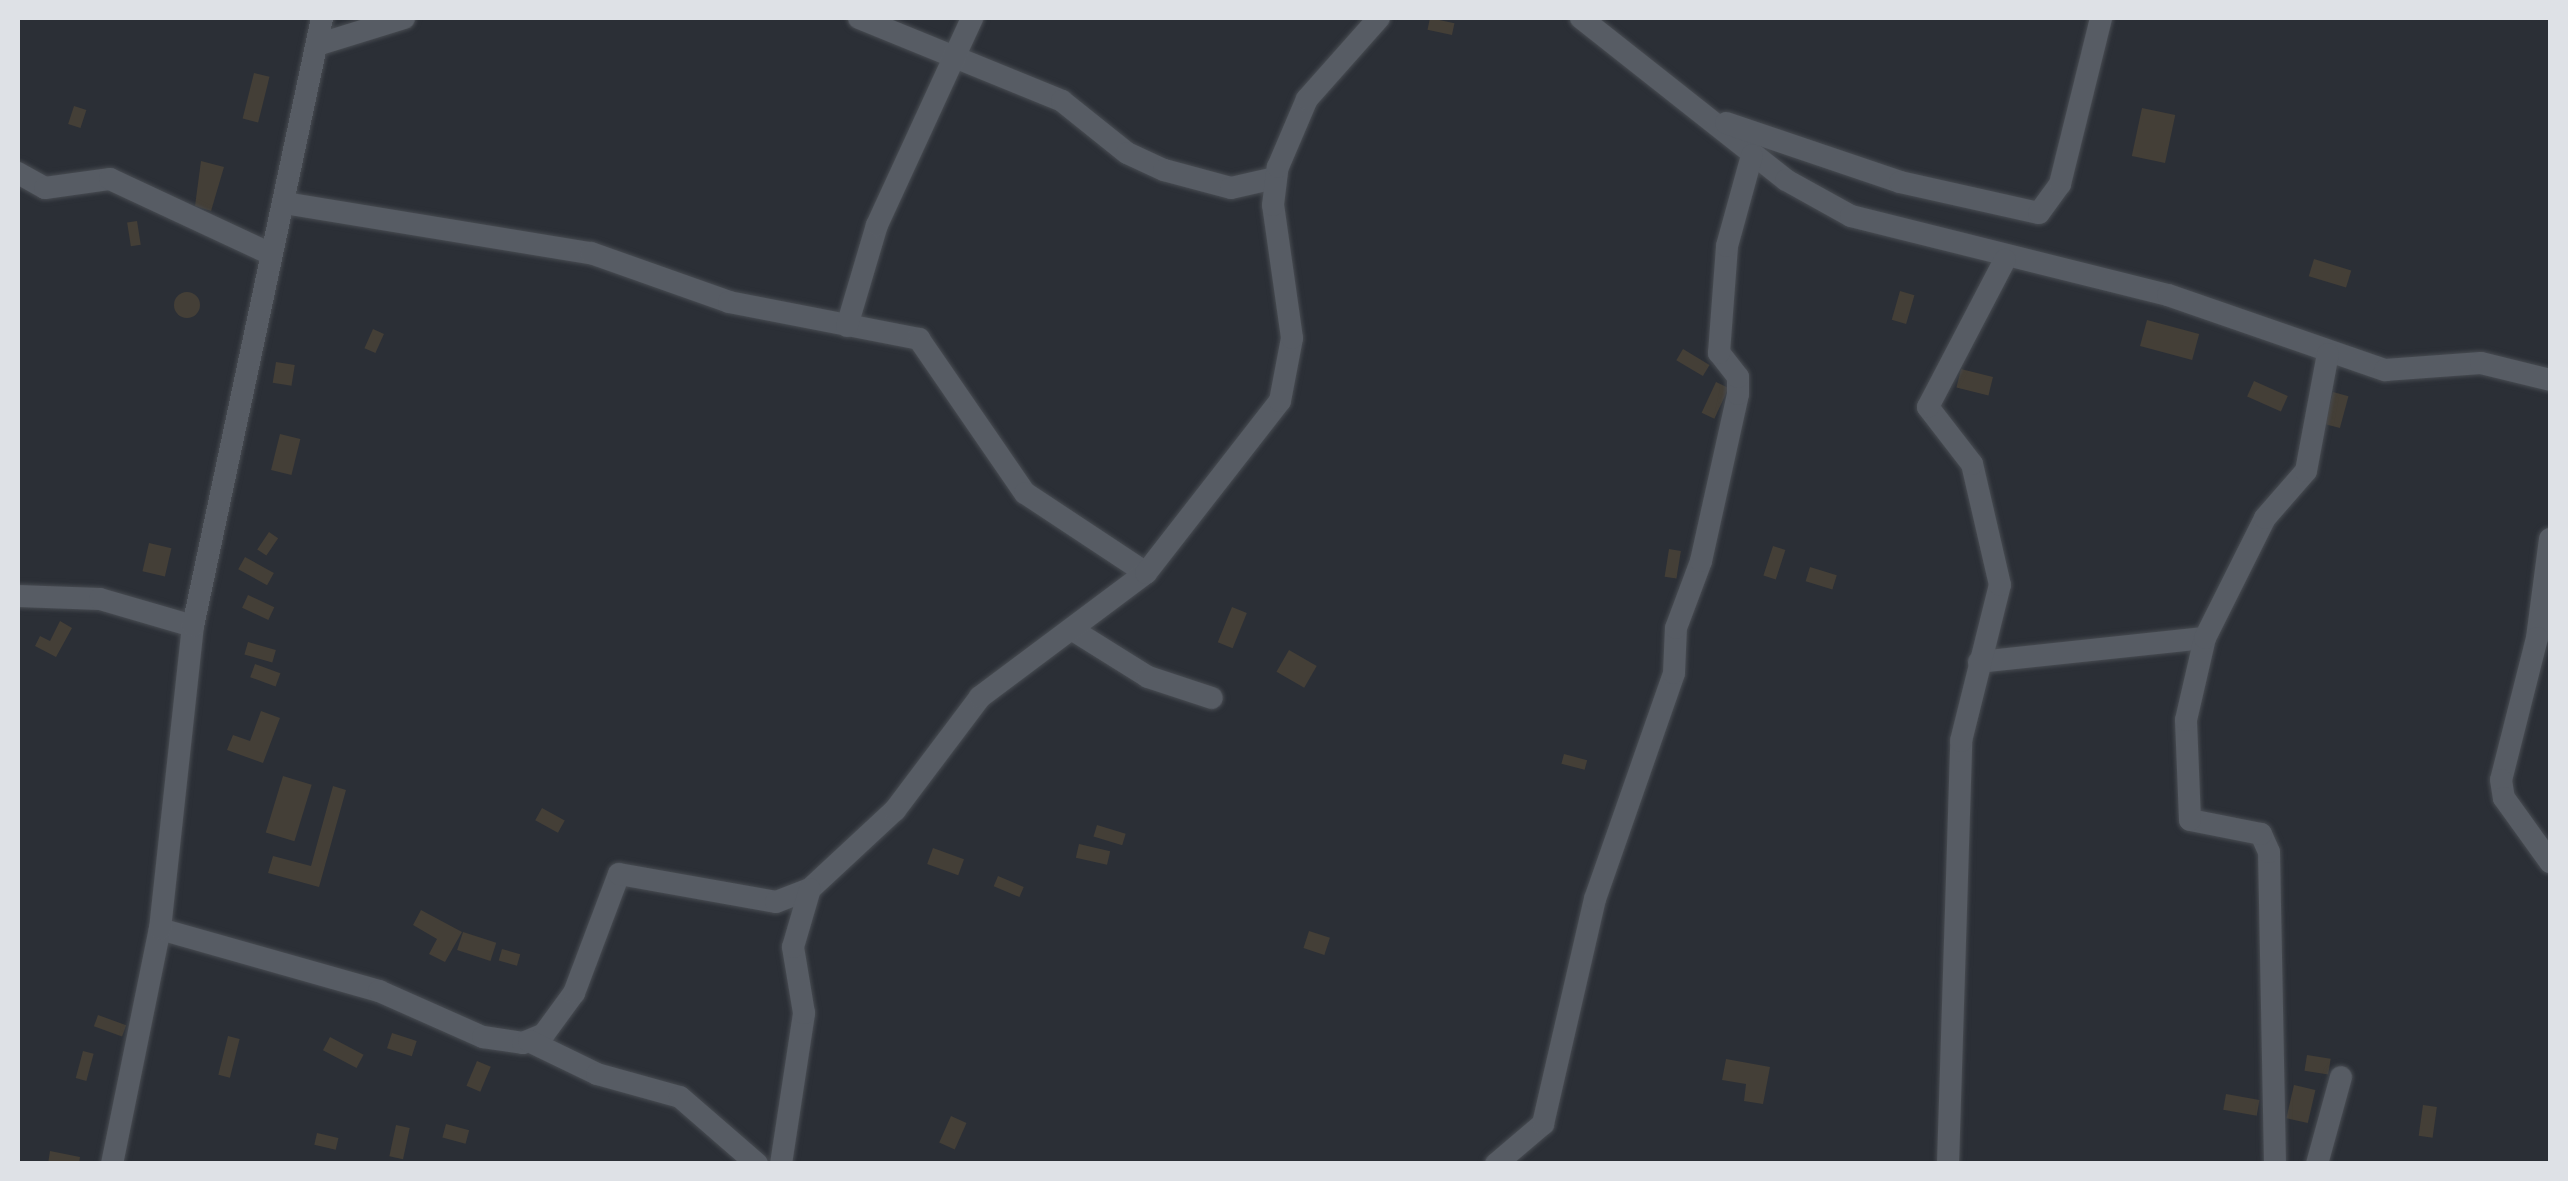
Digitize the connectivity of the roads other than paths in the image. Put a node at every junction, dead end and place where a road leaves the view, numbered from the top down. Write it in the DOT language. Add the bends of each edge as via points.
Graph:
graph roads {
  1 [pos="322,18"];
  2 [pos="404,18"];
  3 [pos="859,18"];
  4 [pos="972,18"];
  5 [pos="1379,18"];
  6 [pos="1582,18"];
  7 [pos="2101,18"];
  8 [pos="320,44"];
  9 [pos="950,54"];
  10 [pos="1704,114"];
  11 [pos="1752,154"];
  12 [pos="18,174"];
  13 [pos="1275,178"];
  14 [pos="284,203"];
  15 [pos="271,254"];
  16 [pos="2005,260"];
  17 [pos="847,326"];
  18 [pos="2328,354"];
  19 [pos="2550,380"];
  20 [pos="2550,540"];
  21 [pos="1146,573"];
  22 [pos="18,596"];
  23 [pos="193,626"];
  24 [pos="1076,632"];
  25 [pos="2204,638"];
  26 [pos="1979,662"];
  27 [pos="1212,698"];
  28 [pos="2550,862"];
  29 [pos="810,888"];
  30 [pos="160,929"];
  31 [pos="529,1041"];
  32 [pos="2341,1077"];
  33 [pos="112,1164"];
  34 [pos="757,1164"];
  35 [pos="781,1164"];
  36 [pos="1496,1164"];
  37 [pos="1948,1164"];
  38 [pos="2275,1164"];
  39 [pos="2317,1164"];
  1 -- 8 [label="street"];
  2 -- 8 [label="street"];
  3 -- 9 [label="street"];
  4 -- 9 [label="street"];
  5 -- 13 [label="street" via="1307,99"];
  6 -- 10 [label="street"];
  7 -- 10 [label="street" via="2060,184 2038,213 1842,166"];
  8 -- 14 [label="street"];
  9 -- 13 [label="street" via="1062,100 1126,153 1164,170 1231,188"];
  9 -- 17 [label="street" via="876,225"];
  10 -- 11 [label="street"];
  11 -- 16 [label="street" via="1852,216"];
  11 -- 36 [label="street" via="1727,246 1719,352 1738,377 1738,394 1701,561 1676,628 1674,673 1595,900 1543,1124"];
  12 -- 15 [label="street" via="54,188 110,180"];
  13 -- 21 [label="street" via="1292,314 1286,381 1230,471"];
  14 -- 15 [label="street"];
  14 -- 17 [label="street" via="592,253 730,302"];
  15 -- 23 [label="street"];
  16 -- 18 [label="street" via="2186,300"];
  16 -- 26 [label="street" via="1928,408 1972,464 1999,572"];
  17 -- 21 [label="street" via="919,339 1025,493"];
  18 -- 19 [label="street" via="2394,372 2482,363"];
  18 -- 25 [label="street" via="2306,471 2265,518"];
  20 -- 28 [label="street" via="2537,638 2501,780 2504,798"];
  21 -- 24 [label="street"];
  22 -- 23 [label="street" via="100,598"];
  23 -- 30 [label="street"];
  24 -- 27 [label="street" via="1148,677"];
  24 -- 29 [label="street" via="980,697 895,810"];
  25 -- 26 [label="street"];
  25 -- 38 [label="street" via="2187,707 2189,815 2266,840"];
  26 -- 37 [label="street" via="1960,758"];
  29 -- 31 [label="street" via="776,902 618,874 574,993 544,1034"];
  29 -- 35 [label="street" via="793,947 804,1014"];
  30 -- 31 [label="street" via="379,991 482,1036"];
  30 -- 33 [label="street"];
  31 -- 34 [label="street" via="597,1074 680,1097"];
  32 -- 39 [label="street"];
}
